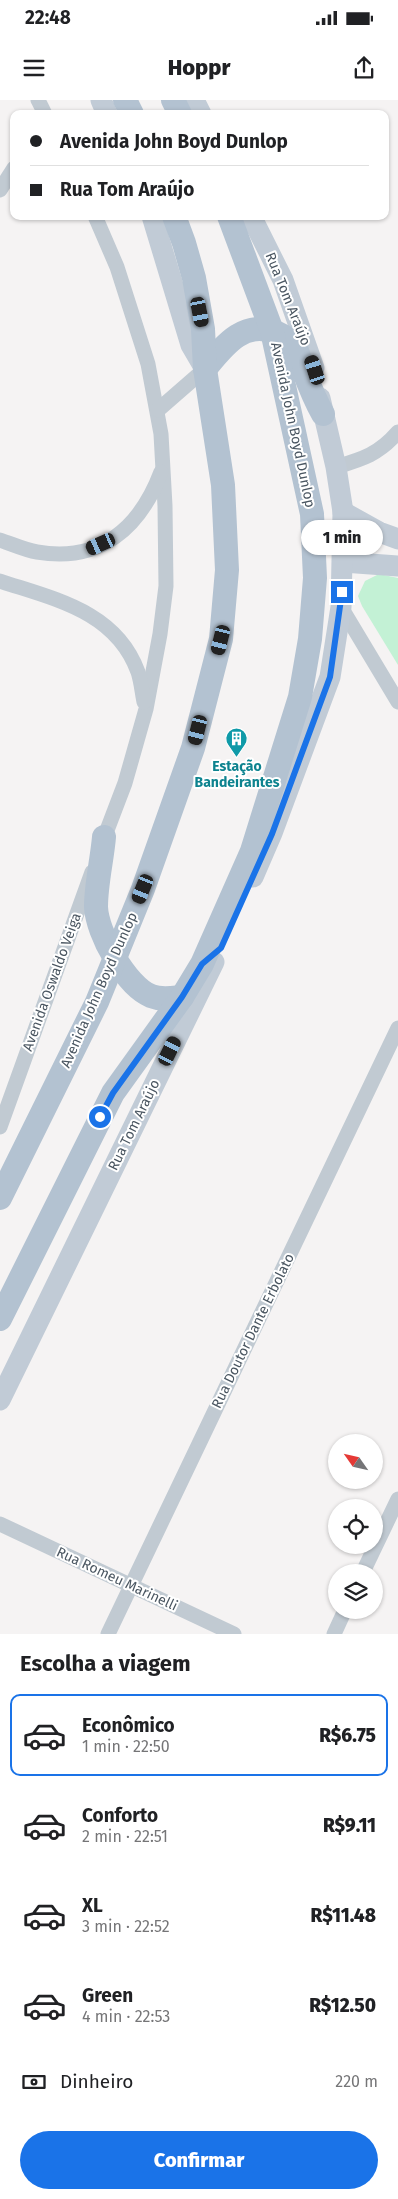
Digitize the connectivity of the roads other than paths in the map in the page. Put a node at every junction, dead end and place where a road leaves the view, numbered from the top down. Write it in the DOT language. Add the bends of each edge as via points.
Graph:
graph roads {
  1 [pos="10,174"];
  2 [pos="10,182"];
  3 [pos="0,190"];
  4 [pos="97,220"];
  5 [pos="153,220"];
  6 [pos="175,220"];
  7 [pos="230,220"];
  8 [pos="253,220"];
  9 [pos="272,331"];
  10 [pos="204,369"];
  11 [pos="158,410"];
  12 [pos="324,414"];
  13 [pos="398,432"];
  14 [pos="164,463"];
  15 [pos="336,467"];
  16 [pos="343,512"];
  17 [pos="398,539"];
  18 [pos="0,540"];
  19 [pos="343,562"];
  20 [pos="398,566"];
  21 [pos="0,581"];
  22 [pos="341,607"];
  23 [pos="398,702"];
  24 [pos="146,709"];
  25 [pos="266,809"];
  26 [pos="272,834"];
  27 [pos="104,837"];
  28 [pos="221,948"];
  29 [pos="116,958"];
  30 [pos="202,964"];
  31 [pos="182,997"];
  32 [pos="398,1028"];
  33 [pos="0,1126"];
  34 [pos="0,1198"];
  35 [pos="0,1319"];
  36 [pos="0,1400"];
  37 [pos="398,1500"];
  38 [pos="0,1524"];
  39 [pos="367,1564"];
  40 [pos="131,1586"];
  41 [pos="341,1619"];
  42 [pos="108,1634"];
  43 [pos="234,1634"];
  44 [pos="334,1634"];
  1 -- 3 [label="street"];
  2 -- 3 [label="street"];
  4 -- 11 [label="street, Avenida Oswaldo Veiga" via="117,267 148,364"];
  5 -- 10 [label="main road" via="191,345"];
  6 -- 10 [label="main road, Avenida John Boyd Dunlop" via="194,278 203,329"];
  7 -- 9 [label="main road, Avenida John Boyd Dunlop"];
  8 -- 12 [label="main road, Rua Tom Araújo" via="283,280 315,370"];
  9 -- 10 [label="main road" via="260,328 242,332 227,343"];
  9 -- 12 [label="main road" via="284,336 295,348"];
  9 -- 25 [label="main road, Avenida John Boyd Dunlop" via="312,514 315,578 310,639 300,697"];
  10 -- 11 [label="street"];
  10 -- 29 [label="main road, Avenida John Boyd Dunlop" via="223,485 227,570 221,640 193,748"];
  11 -- 14 [label="street, Avenida Oswaldo Veiga"];
  12 -- 15 [label="main road"];
  13 -- 15 [label="street" via="375,454"];
  14 -- 18 [label="street" via="142,512 112,539 90,549 62,554 36,552"];
  14 -- 24 [label="street, Avenida Oswaldo Veiga" via="166,586"];
  15 -- 16 [label="main road"];
  16 -- 17 [label="main road"];
  16 -- 19 [label="main road"];
  19 -- 20 [label="main road"];
  19 -- 22 [label="main road, Rua Tom Araújo"];
  21 -- 24 [label="street" via="80,608 103,622 125,645 138,672"];
  22 -- 23 [label="street"];
  22 -- 26 [label="main road, Rua Tom Araújo" via="330,677"];
  24 -- 27 [label="street, Avenida Oswaldo Veiga" via="125,783"];
  25 -- 26 [label="main road"];
  25 -- 30 [label="main road, Avenida John Boyd Dunlop" via="252,851"];
  26 -- 28 [label="main road, Rua Tom Araújo"];
  27 -- 29 [label="main road" via="96,907 99,926"];
  27 -- 33 [label="street, Avenida Oswaldo Veiga"];
  28 -- 30 [label="main road"];
  28 -- 36 [label="main road, Rua Tom Araújo"];
  29 -- 31 [label="main road" via="141,991 162,999"];
  29 -- 34 [label="main road, Avenida John Boyd Dunlop"];
  30 -- 31 [label="main road, Avenida John Boyd Dunlop"];
  31 -- 35 [label="main road, Avenida John Boyd Dunlop" via="113,1093"];
  32 -- 40 [label="street, Rua Doutor Dante Erbolato"];
  37 -- 39 [label="street"];
  38 -- 40 [label="street, Rua Romeu Marinelli"];
  40 -- 42 [label="street, Rua Doutor Dante Erbolato"];
  40 -- 43 [label="street, Rua Romeu Marinelli"];
  41 -- 44 [label="street"];
}
